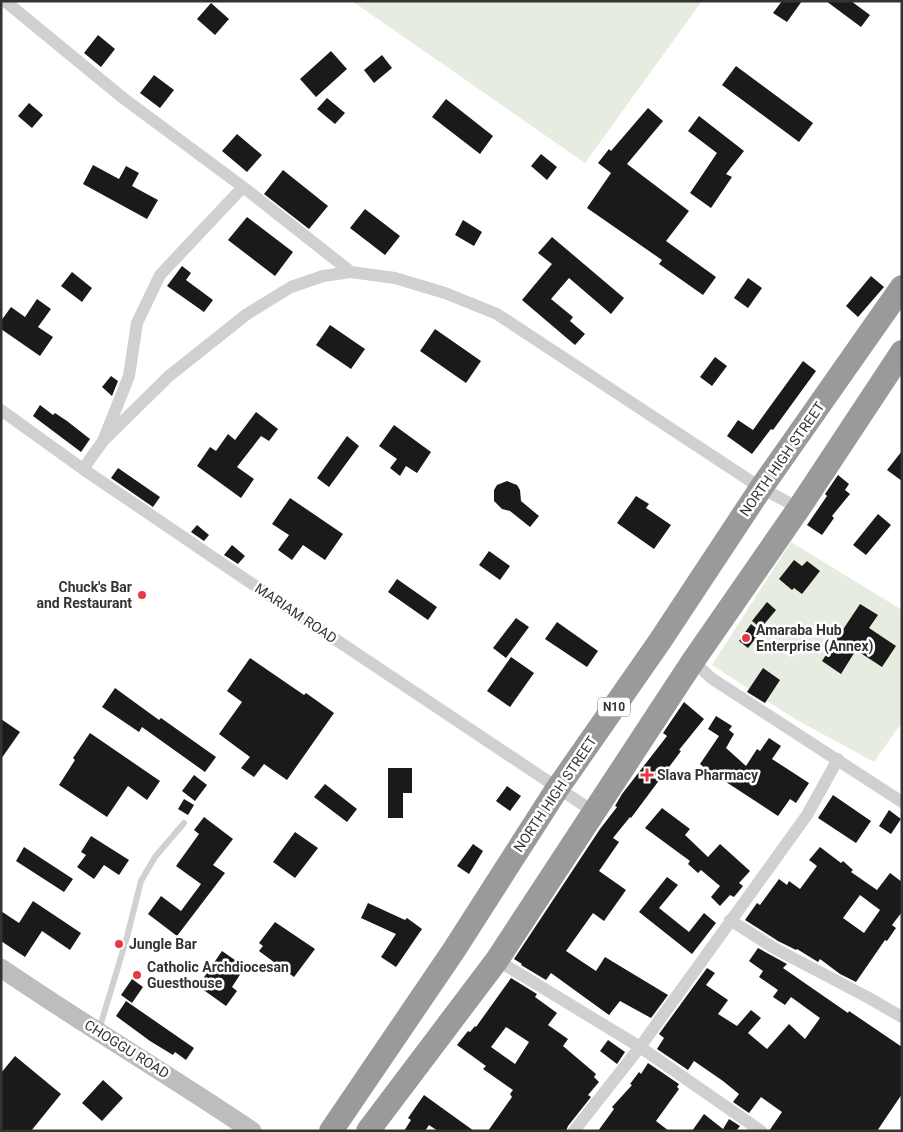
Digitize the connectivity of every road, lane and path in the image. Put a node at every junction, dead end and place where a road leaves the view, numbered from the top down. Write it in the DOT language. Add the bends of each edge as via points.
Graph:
graph roads {
  1 [pos="5,1"];
  2 [pos="243,187"];
  3 [pos="351,272"];
  4 [pos="902,287"];
  5 [pos="902,352"];
  6 [pos="1,410"];
  7 [pos="103,441"];
  8 [pos="83,469"];
  9 [pos="761,488"];
  10 [pos="799,508"];
  11 [pos="693,661"];
  12 [pos="838,759"];
  13 [pos="557,788"];
  14 [pos="902,802"];
  15 [pos="594,812"];
  16 [pos="184,823"];
  17 [pos="730,920"];
  18 [pos="497,960"];
  19 [pos="1,968"];
  20 [pos="902,1018"];
  21 [pos="99,1032"];
  22 [pos="640,1047"];
  23 [pos="252,1131"];
  24 [pos="331,1131"];
  25 [pos="368,1131"];
  26 [pos="574,1131"];
  27 [pos="761,1131"];
  1 -- 2 [label="street" via="123,98"];
  2 -- 3 [label="street"];
  2 -- 7 [label="street" via="160,275 137,323 129,376"];
  3 -- 7 [label="street" via="323,276 291,287 247,314 169,376"];
  3 -- 9 [label="street" via="395,278 437,290 497,314"];
  4 -- 9 [label="highway, NORTH HIGH STREET / N10"];
  5 -- 10 [label="highway"];
  6 -- 8 [label="street, MARIAM ROAD"];
  7 -- 8 [label="street"];
  8 -- 13 [label="street, MARIAM ROAD"];
  9 -- 10 [label="street"];
  9 -- 13 [label="highway, NORTH HIGH STREET / N10"];
  10 -- 11 [label="highway"];
  11 -- 12 [label="street" via="711,678"];
  11 -- 15 [label="highway"];
  12 -- 14 [label="street"];
  12 -- 17 [label="street" via="807,815"];
  13 -- 15 [label="street, MARIAM ROAD"];
  13 -- 24 [label="highway, NORTH HIGH STREET / N10" via="454,950"];
  15 -- 18 [label="highway"];
  16 -- 21 [label="lane" via="155,857 141,880"];
  17 -- 20 [label="street" via="774,948"];
  17 -- 22 [label="street"];
  18 -- 22 [label="street"];
  18 -- 25 [label="highway"];
  19 -- 21 [label="main road, CHOGGU ROAD"];
  21 -- 23 [label="main road, CHOGGU ROAD"];
  22 -- 26 [label="street"];
  22 -- 27 [label="street"];
}
